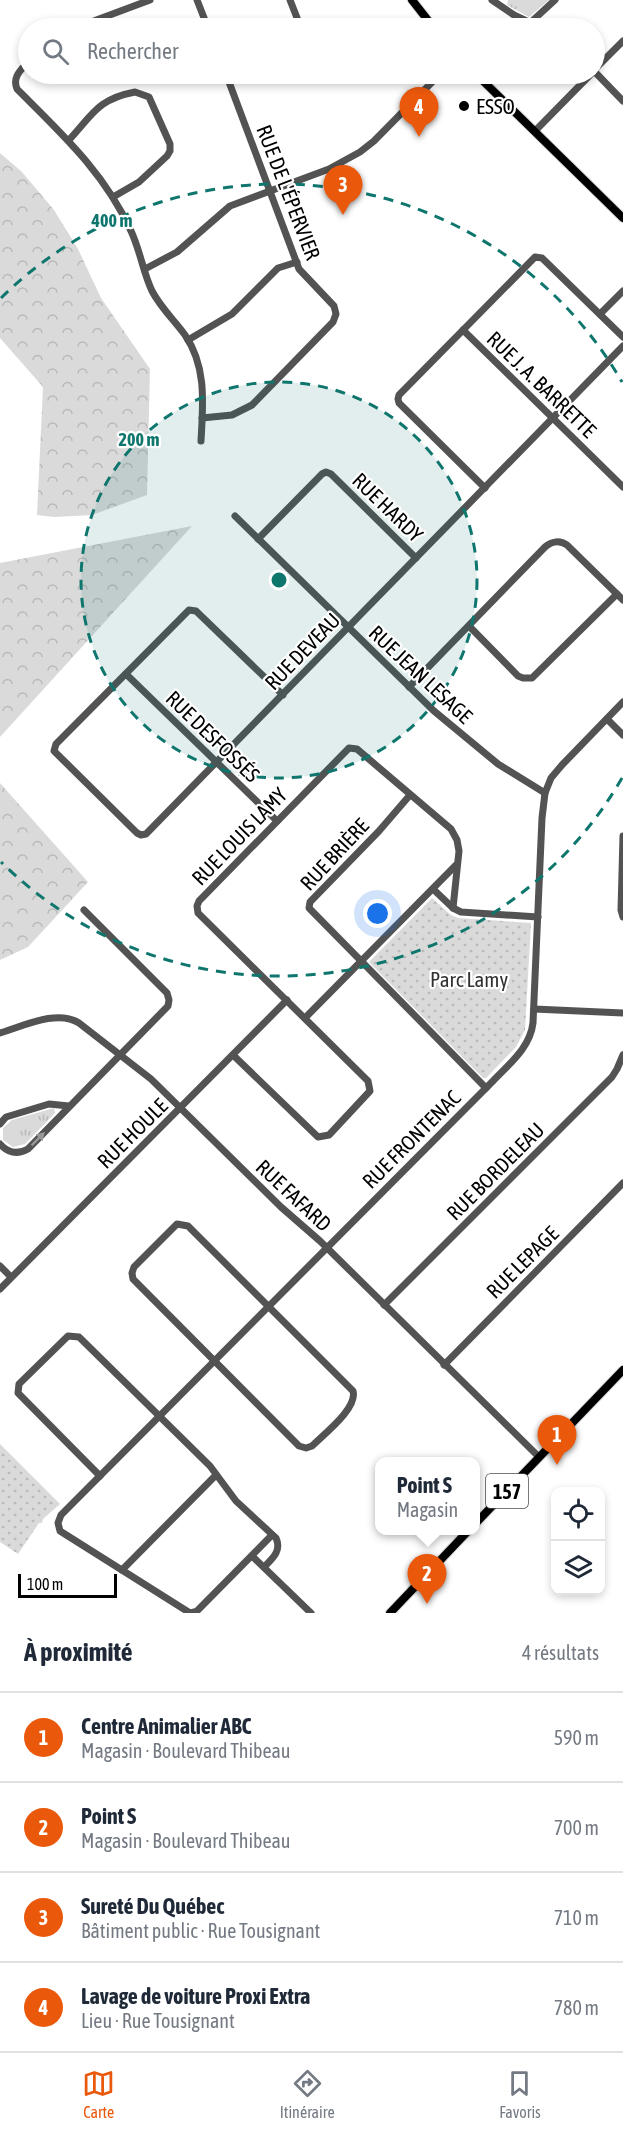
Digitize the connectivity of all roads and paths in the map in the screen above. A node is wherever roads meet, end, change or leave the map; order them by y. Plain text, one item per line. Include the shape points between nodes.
1 (150, 0) edge
2 (197, 0) edge
3 (290, 0) edge
4 (412, 0) edge
5 (555, 0) edge
6 (497, 1) edge
7 (102, 18) edge
8 (204, 18) edge
9 (297, 18) edge
10 (426, 18) edge
11 (522, 18) edge
12 (535, 18) edge
13 (623, 41) edge
14 (605, 60) edge
15 (18, 73) edge
16 (230, 84) edge
17 (430, 84) edge
18 (486, 84) edge
19 (581, 84) edge
20 (605, 84) edge
21 (623, 101) edge
22 (535, 131) junction
23 (69, 140) junction
24 (271, 191) junction
25 (113, 198) junction
26 (623, 218) edge
27 (297, 262) junction
28 (145, 269) junction
29 (623, 291) edge
30 (600, 314) junction
31 (463, 330) junction
32 (623, 337) edge
33 (188, 340) junction
34 (623, 346) edge
35 (202, 418) junction
36 (553, 418) junction
37 (201, 441) dead end
38 (623, 487) edge
39 (485, 488) junction
40 (235, 516) dead end
41 (258, 539) junction
42 (417, 558) junction
43 (620, 597) edge
44 (469, 626) junction
45 (348, 628) junction
46 (126, 674) junction
47 (409, 687) junction
48 (283, 695) junction
49 (623, 702) edge
50 (607, 719) junction
51 (623, 735) edge
52 (217, 763) junction
53 (545, 793) junction
54 (410, 795) junction
55 (277, 821) junction
56 (623, 837) edge
57 (456, 865) junction
58 (433, 889) junction
59 (453, 908) junction
60 (84, 910) dead end
61 (538, 917) junction
62 (623, 917) edge
63 (361, 962) junction
64 (287, 1000) junction
65 (534, 1009) junction
66 (623, 1013) edge
67 (305, 1018) junction
68 (0, 1033) edge
69 (233, 1055) junction
70 (623, 1055) edge
71 (120, 1056) junction
72 (486, 1088) junction
73 (69, 1106) junction
74 (180, 1108) junction
75 (0, 1124) edge
76 (0, 1144) edge
77 (623, 1183) edge
78 (326, 1248) junction
79 (0, 1266) edge
80 (11, 1277) junction
81 (0, 1289) edge
82 (384, 1305) junction
83 (269, 1306) junction
84 (214, 1362) junction
85 (444, 1365) junction
86 (623, 1370) edge
87 (160, 1416) junction
88 (539, 1457) junction
89 (216, 1475) junction
90 (100, 1476) junction
91 (480, 1519) edge
92 (272, 1535) junction
93 (464, 1535) edge
94 (252, 1556) junction
95 (264, 1567) junction
96 (122, 1570) junction
97 (311, 1613) edge
98 (390, 1613) edge

1 - 7 street
2 - 8 street
3 - 9 street
4 - 10 main road
5 - 12 street
6 - 11 street
13 - 14 street
15 - 23 street via 15,86
16 - 24 street, RUE DE L'ÉPERVIER
17 - 24 street via 360,152
18 - 22 main road
19 - 22 street
20 - 21 street
22 - 26 main road
23 - 25 street
23 - 25 street via 105,102 133,92 149,97 170,151 139,182
24 - 27 street, RUE DE L'ÉPERVIER
24 - 28 street via 230,206 177,252
25 - 28 street
27 - 33 street via 275,270 228,317
27 - 35 street, RUE DE L'ÉPERVIER via 302,274 334,306 333,322 252,405 232,416
28 - 33 street via 157,300
29 - 30 street
30 - 31 street via 537,256
30 - 32 street
31 - 36 street, RUE J. A. BARRETTE
31 - 39 street via 399,394 398,401
33 - 35 street via 202,375
34 - 36 street, RUE DEVEAU
35 - 37 street
36 - 38 street, RUE J. A. BARRETTE
36 - 39 street, RUE DEVEAU
39 - 42 street, RUE DEVEAU
40 - 41 street, RUE JEAN LESAGE
41 - 42 street, RUE HARDY via 326,472
41 - 45 street, RUE JEAN LESAGE
42 - 45 street, RUE DEVEAU
43 - 44 street via 532,678 518,675
43 - 44 street via 567,545 551,543
44 - 47 street
45 - 47 street, RUE JEAN LESAGE
45 - 48 street, RUE DEVEAU
46 - 48 street via 191,609
46 - 52 street, RUE DESFOSSÉS
46 - 52 street, RUE DEVEAU via 54,749 137,833 148,831
47 - 53 street, RUE JEAN LESAGE via 493,760
48 - 52 street, RUE DEVEAU
49 - 50 street, RUE FRONTENAC
50 - 51 street
50 - 53 street, RUE FRONTENAC via 557,770
52 - 55 street, RUE DESFOSSÉS
53 - 61 street, RUE FRONTENAC
54 - 55 street, RUE LOUIS LAMY via 351,747
54 - 57 street, RUE LOUIS LAMY via 451,829 458,847
54 - 63 street, RUE BRIÈRE via 309,904 310,910
55 - 64 street, RUE LOUIS LAMY via 199,901 197,908
56 - 62 street
57 - 58 street
57 - 59 street, RUE LOUIS LAMY
58 - 59 street
58 - 63 street
59 - 61 street via 465,913
60 - 71 street via 169,1000 166,1009
61 - 65 street, RUE FRONTENAC
63 - 67 street
63 - 72 street, RUE BRIÈRE
64 - 67 street, RUE LOUIS LAMY
64 - 69 street, RUE HOULE
65 - 66 street
65 - 72 street, RUE FRONTENAC via 526,1045
67 - 69 street, RUE LOUIS LAMY via 370,1086 368,1095 329,1136 314,1135
68 - 71 street, RUE FAFARD via 66,1017
69 - 74 street, RUE HOULE
70 - 82 street, RUE BORDELEAU via 612,1077
71 - 73 street
71 - 74 street, RUE FAFARD
72 - 78 street, RUE FRONTENAC
73 - 75 street via 49,1104 6,1117
76 -> 73 street via 10,1152 22,1152
74 - 78 street, RUE FAFARD
74 - 80 street, RUE HOULE
77 - 85 street, RUE LEPAGE
78 - 82 street, RUE FAFARD
78 - 83 street, RUE FRONTENAC
79 - 80 street
80 - 81 street, RUE HOULE
82 - 85 street, RUE FAFARD
83 - 84 street, RUE FRONTENAC
83 - 84 street via 188,1226 173,1226 134,1267 132,1276
83 - 84 street via 351,1388 355,1397 351,1407 312,1446 301,1447
84 - 87 street, RUE FRONTENAC
85 - 88 street, RUE FAFARD
86 - 88 main road, 157
87 - 89 street
87 - 90 street, RUE FRONTENAC
87 - 90 street via 78,1337 64,1338 19,1384 18,1394
88 - 91 main road, 157
89 - 92 street via 236,1501
89 - 96 street
90 - 96 street, RUE FRONTENAC via 61,1515 58,1523 60,1531
92 - 94 street
92 - 95 street via 278,1548
93 - 98 main road, 157
94 - 95 street
94 - 96 street via 194,1613
95 - 97 street

